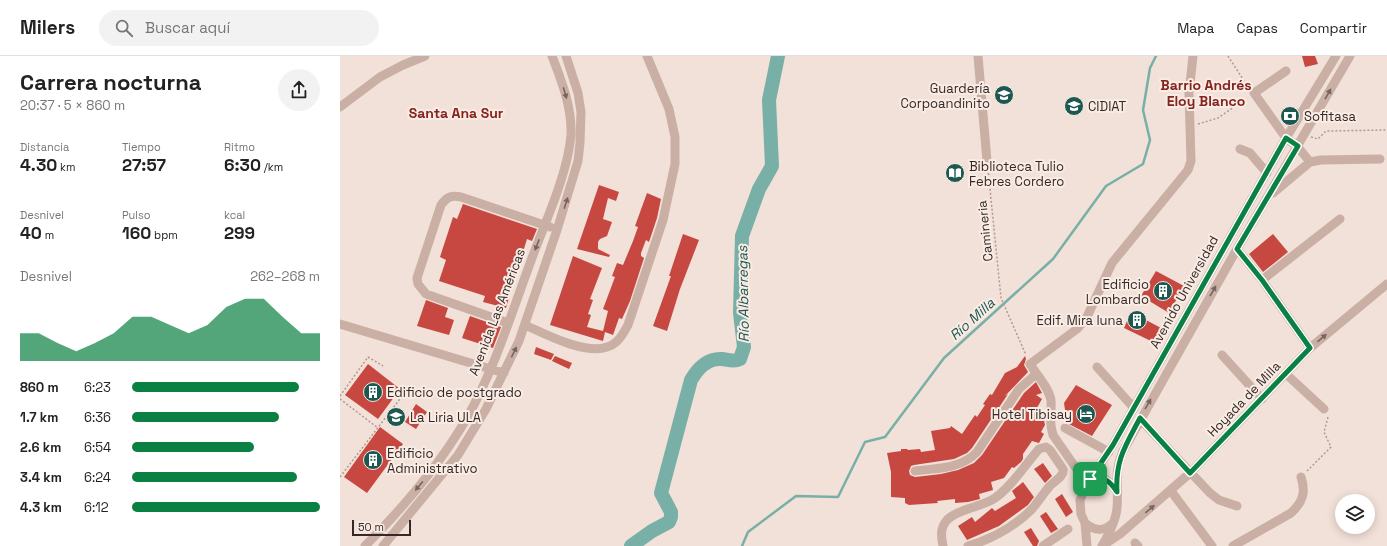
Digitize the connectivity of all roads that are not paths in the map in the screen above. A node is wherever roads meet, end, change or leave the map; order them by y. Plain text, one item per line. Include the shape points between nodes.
1 (425, 56) edge
2 (552, 56) edge
3 (566, 56) edge
4 (647, 56) edge
5 (978, 56) edge
6 (1193, 56) edge
7 (1336, 56) edge
8 (1350, 56) edge
9 (1286, 72) dead end
10 (340, 107) edge
11 (1286, 138) junction
12 (1298, 146) junction
13 (1240, 149) dead end
14 (1380, 159) dead end
15 (987, 161) road end
16 (1310, 162) junction
17 (1267, 172) junction
18 (1267, 197) junction
19 (1340, 219) dead end
20 (545, 225) junction
21 (557, 230) junction
22 (1237, 249) junction
23 (1262, 280) junction
24 (1387, 284) edge
25 (508, 323) junction
26 (340, 324) edge
27 (525, 325) junction
28 (1310, 348) junction
29 (1222, 354) dead end
30 (1097, 367) dead end
31 (490, 369) junction
32 (504, 373) junction
33 (1036, 374) junction
34 (1286, 374) junction
35 (1262, 399) junction
36 (1134, 408) junction
37 (1324, 409) road end
38 (1140, 418) junction
39 (1065, 428) dead end
40 (1109, 452) junction
41 (916, 471) dead end
42 (1190, 473) junction
43 (1302, 477) road end
44 (1089, 482) junction
45 (1171, 491) junction
46 (1117, 492) junction
47 (1237, 506) dead end
48 (1114, 522) junction
49 (1085, 523) junction
50 (1068, 529) dead end
51 (1106, 545) edge
52 (366, 546) edge
53 (383, 546) edge
54 (943, 546) edge
55 (968, 546) edge
56 (1043, 546) edge
57 (1087, 546) edge
58 (1212, 546) edge
59 (1234, 546) edge

1 - 10 street via 380,77
2 -> 20 street, Avenida Las Américas via 569,106 571,135 563,172
21 -> 3 street, Avenida Las Américas via 578,161 581,131 578,93
4 - 27 street via 669,109 675,137 675,164 663,220 628,325 616,343 596,349 568,343
5 - 15 street
6 - 33 street via 1189,93 1191,161 1188,170 1112,264 1086,318 1077,329 1030,364
7 - 11 street, Avenido Universidad
12 -> 8 street
9 - 11 street via 1254,93
11 - 12 street
11 - 17 street, Avenido Universidad
12 - 16 street
12 - 18 street
13 - 17 street via 1250,153
14 - 16 street
16 - 18 street
17 - 36 street, Avenido Universidad
18 - 22 street
19 - 23 street
20 - 21 street
20 -> 25 street, Avenida Las Américas
20 - 25 street via 461,197 452,196 441,205 417,278 418,284 426,294
21 - 27 street, Avenida Las Américas
22 - 23 street
38 -> 22 street
23 - 28 street
28 -> 24 street, Hoyada de Milla
25 - 31 street, Avenida Las Américas
26 - 31 street
32 -> 27 street, Avenida Las Américas
28 - 34 street, Hoyada de Milla
29 - 35 street
30 - 36 street
31 - 32 street
31 -> 52 street, Avenida Las Américas via 468,416 431,471
32 - 53 street, Avenida Las Américas via 458,455
33 - 41 street via 1019,389 968,460 956,466
33 - 44 street via 1051,401 1049,419 1053,435
34 - 35 street, Hoyada de Milla
34 - 37 street
35 - 42 street, Hoyada de Milla
36 - 40 street, Avenido Universidad
38 - 42 street
38 - 46 street via 1118,464
39 - 40 street
40 - 44 street, Avenido Universidad
42 - 45 street, Hoyada de Milla
42 - 47 street via 1214,496
43 - 59 street via 1304,494 1298,507
44 - 46 street via 1096,478 1108,481
44 - 49 street, Avenido Universidad via 1080,500
51 -> 45 street, Hoyada de Milla
45 - 58 street
46 - 48 street
48 - 49 street via 1104,530 1097,530
48 - 51 street
49 - 57 street, Avenido Universidad
50 - 56 street
54 - 55 street via 942,528 948,519 995,498 1038,450 1050,450 1063,469 1063,474 1032,508 1010,527

